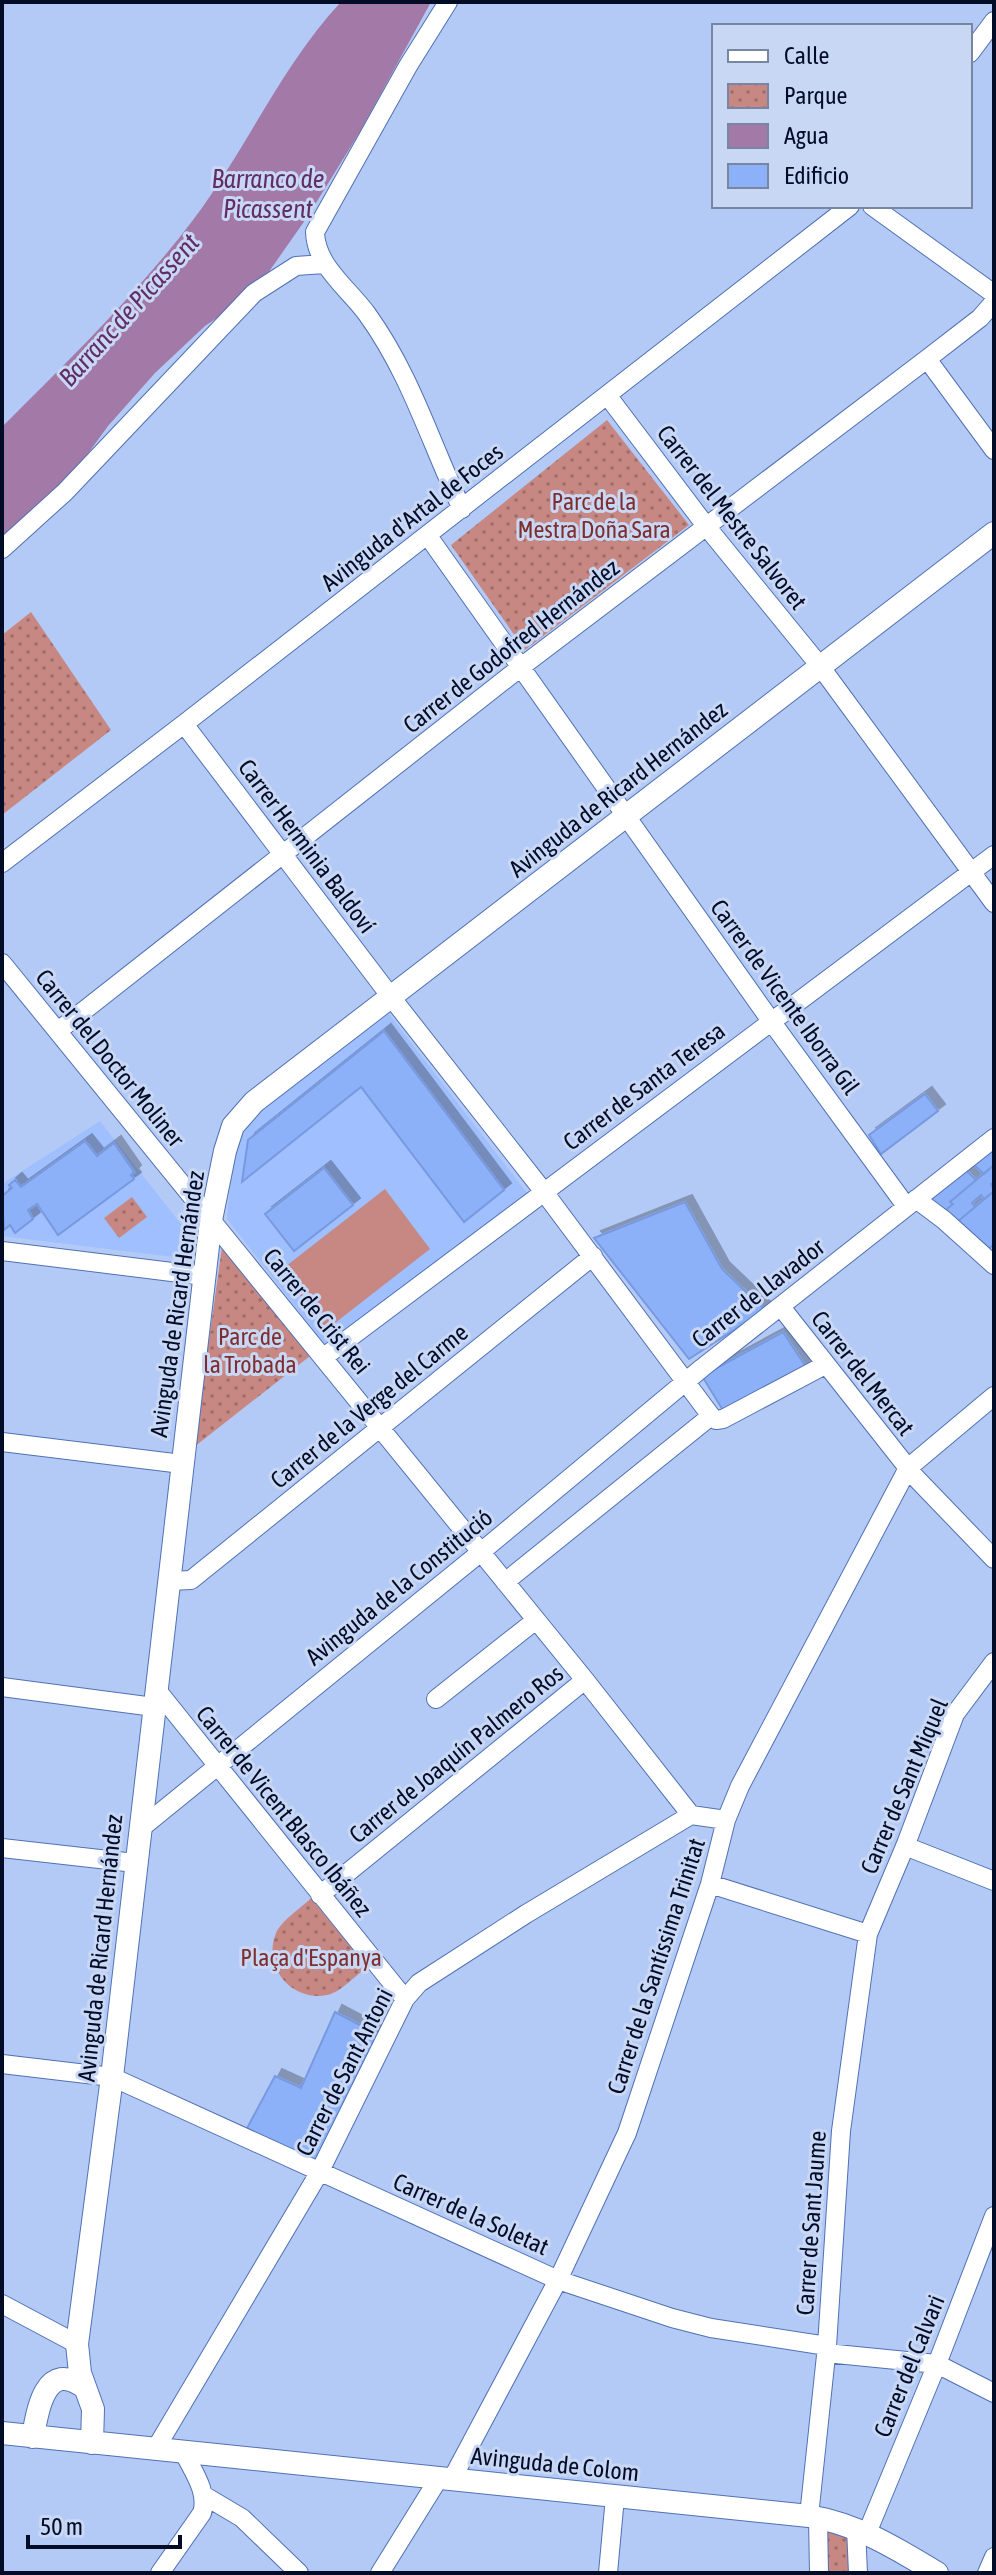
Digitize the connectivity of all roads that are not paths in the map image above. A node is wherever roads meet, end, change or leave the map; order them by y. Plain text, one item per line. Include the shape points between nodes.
1 (448, 2) edge
2 (992, 30) edge
3 (972, 51) edge
4 (847, 208) edge
5 (875, 208) edge
6 (324, 264) junction
7 (994, 294) edge
8 (994, 302) edge
9 (927, 359) junction
10 (607, 395) junction
11 (994, 450) edge
12 (462, 509) junction
13 (706, 526) junction
14 (994, 533) edge
15 (428, 536) junction
16 (2, 549) edge
17 (820, 666) junction
18 (521, 667) junction
19 (184, 724) junction
20 (627, 815) junction
21 (282, 855) junction
22 (994, 855) edge
23 (2, 863) edge
24 (972, 872) junction
25 (994, 903) edge
26 (2, 963) edge
27 (391, 997) junction
28 (771, 1021) junction
29 (58, 1031) junction
30 (994, 1138) edge
31 (219, 1179) junction
32 (181, 1184) junction
33 (544, 1192) junction
34 (911, 1202) junction
35 (211, 1220) junction
36 (2, 1251) edge
37 (593, 1256) junction
38 (994, 1265) edge
39 (204, 1276) junction
40 (781, 1307) junction
41 (324, 1357) junction
42 (825, 1365) junction
43 (687, 1381) junction
44 (994, 1396) edge
45 (711, 1416) junction
46 (380, 1427) junction
47 (2, 1442) edge
48 (182, 1464) junction
49 (908, 1468) junction
50 (481, 1552) junction
51 (994, 1559) edge
52 (170, 1581) junction
53 (505, 1582) junction
54 (536, 1620) junction
55 (994, 1662) edge
56 (585, 1680) junction
57 (2, 1687) edge
58 (155, 1698) junction
59 (436, 1699) dead end
60 (216, 1766) junction
61 (691, 1815) junction
62 (726, 1820) junction
63 (140, 1829) junction
64 (905, 1846) junction
65 (2, 1848) edge
66 (135, 1863) junction
67 (994, 1881) edge
68 (710, 1884) junction
69 (320, 1895) junction
70 (868, 1934) junction
71 (405, 1999) junction
72 (2, 2064) edge
73 (112, 2077) junction
74 (319, 2173) junction
75 (994, 2216) edge
76 (558, 2280) junction
77 (2, 2304) edge
78 (77, 2349) junction
79 (826, 2349) junction
80 (937, 2364) junction
81 (59, 2381) junction
82 (85, 2388) junction
83 (994, 2393) edge
84 (2, 2433) edge
85 (33, 2437) junction
86 (92, 2443) junction
87 (156, 2448) junction
88 (183, 2451) junction
89 (446, 2478) junction
90 (205, 2496) junction
91 (615, 2497) junction
92 (813, 2517) junction
93 (862, 2530) junction
94 (994, 2557) edge
95 (160, 2573) edge
96 (299, 2573) edge
97 (380, 2573) edge
98 (608, 2573) edge
99 (819, 2573) edge
100 (858, 2573) edge
101 (937, 2573) edge
102 (987, 2573) edge

1 - 6 street via 315,232
2 - 3 street
4 - 10 street, Avinguda d'Artal de Foces
5 - 7 street
6 - 12 street via 397,359
6 - 16 street via 296,266 254,293 65,492
8 - 9 street, Carrer de Godofred Hernández
9 - 11 street
9 - 13 street, Carrer de Godofred Hernández
10 - 12 street, Avinguda d'Artal de Foces
10 - 13 street, Carrer del Mestre Salvoret
12 - 15 street, Avinguda d'Artal de Foces
13 - 17 street, Carrer del Mestre Salvoret
13 - 18 street, Carrer de Godofred Hernández
14 - 17 street, Avinguda de Ricard Hernández
15 - 18 street, Carrer de Vicente Iborra Gil
15 - 19 street, Avinguda d'Artal de Foces
17 - 20 street, Avinguda de Ricard Hernández
17 - 24 street, Carrer del Mestre Salvoret
18 - 20 street, Carrer de Vicente Iborra Gil
18 - 21 street, Carrer de Godofred Hernández
19 - 21 street, Carrer Herminia Baldoví
19 - 23 street, Avinguda d'Artal de Foces
20 - 27 street, Avinguda de Ricard Hernández
20 - 28 street, Carrer de Vicente Iborra Gil
21 - 27 street, Carrer Herminia Baldoví
21 - 29 street, Carrer de Godofred Hernández
22 - 24 street, Carrer de Santa Teresa
24 - 25 street, Carrer del Mestre Salvoret
24 - 28 street, Carrer de Santa Teresa
26 - 29 street, Carrer del Doctor Moliner
27 - 31 street, Avinguda de Ricard Hernández via 254,1102 233,1126
27 - 33 street, Carrer Herminia Baldoví
28 - 33 street, Carrer de Santa Teresa
28 - 34 street, Carrer de Vicente Iborra Gil
29 - 32 street, Carrer del Doctor Moliner
30 - 34 street, Carrer de Llavador
31 - 32 street, Carrer del Doctor Moliner
31 - 35 street, Avinguda de Ricard Hernández
32 - 35 street, Carrer del Doctor Moliner
33 - 37 street, Carrer Herminia Baldoví
33 - 41 street, Carrer de Santa Teresa
34 - 38 street, Carrer de Vicente Iborra Gil via 944,1220
34 - 40 street, Carrer de Llavador
35 - 39 street, Avinguda de Ricard Hernández
35 - 41 street, Carrer de Crist Rei
36 - 39 street
37 - 43 street, Carrer Herminia Baldoví
37 - 46 street, Carrer de la Verge del Carme
39 - 48 street, Avinguda de Ricard Hernández
40 - 42 street, Carrer del Mercat
40 - 43 street, Carrer de Llavador
41 - 46 street, Carrer de Crist Rei
42 - 45 street via 723,1419
42 - 49 street, Carrer del Mercat
43 - 45 street, Carrer de Llavador
43 - 50 street, Avinguda de la Constitució
44 - 49 street
45 - 53 street
46 - 50 street, Carrer de Crist Rei
46 - 52 street, Carrer de la Verge del Carme via 191,1580
47 - 48 street
48 - 52 street, Avinguda de Ricard Hernández
49 - 51 street, Carrer del Mercat
49 - 62 street, Carrer de la Santíssima Trinitat
50 - 53 street, Carrer de Crist Rei
50 - 60 street, Avinguda de la Constitució
52 - 58 street, Avinguda de Ricard Hernández
53 - 54 street, Carrer de Crist Rei
54 - 56 street, Carrer de Crist Rei
54 - 59 street
55 - 64 street, Carrer de Sant Miquel via 955,1714
56 - 61 street, Carrer de Crist Rei
56 - 69 street, Carrer de Joaquín Palmero Ros
57 - 58 street
58 - 60 street, Carrer de Vicent Blasco Ibáñez
58 - 63 street, Avinguda de Ricard Hernández
60 - 63 street, Avinguda de la Constitució
60 - 69 street, Carrer de Vicent Blasco Ibáñez
61 - 62 street
61 - 71 street, Carrer de Sant Antoni via 526,1914 419,1983
62 - 68 street, Carrer de la Santíssima Trinitat
63 - 66 street, Avinguda de Ricard Hernández
64 - 67 street
64 - 70 street, Carrer de Sant Miquel
65 - 66 street
66 - 73 street, Avinguda de Ricard Hernández
68 - 70 street
68 - 76 street, Carrer de la Santíssima Trinitat via 627,2133
69 - 71 street, Carrer de Vicent Blasco Ibáñez
70 - 79 street, Carrer de Sant Jaume via 841,2131
71 - 74 street, Carrer de Sant Antoni
72 - 73 street, Carrer de la Soletat
73 - 74 street, Carrer de la Soletat
73 - 78 street, Avinguda de Ricard Hernández
74 - 76 street, Carrer de la Soletat
74 - 87 street, Carrer de Sant Antoni
75 - 80 street, Carrer del Calvari
76 - 79 street, Carrer de la Soletat via 672,2318
76 - 89 street, Carrer de la Santíssima Trinitat
77 - 78 street
78 - 81 street, Avinguda de Ricard Hernández
78 - 82 street, Avinguda de Ricard Hernández
79 - 80 street, Carrer de la Soletat
79 - 92 street, Carrer de Sant Jaume
80 - 83 street
80 - 93 street, Carrer del Calvari
81 - 82 street via 77,2381
81 - 85 street, Avinguda de Ricard Hernández via 41,2397
82 - 86 street, Avinguda de Ricard Hernández via 93,2409
84 - 85 street, Avinguda de Colom
85 - 86 street, Avinguda de Colom
86 - 87 street, Avinguda de Colom
87 - 88 street, Avinguda de Colom
88 - 89 street, Avinguda de Colom
88 - 90 street
89 - 91 street, Avinguda de Colom
89 - 97 street, Carrer de la Santíssima Trinitat
90 - 95 street via 202,2513
90 - 96 street via 242,2518
91 - 92 street, Avinguda de Colom
91 - 98 street
92 - 93 street, Avinguda de Colom
92 - 99 street, Carrer de Sant Jaume
93 - 100 street
93 - 101 street, Avinguda de Colom
94 - 102 street

